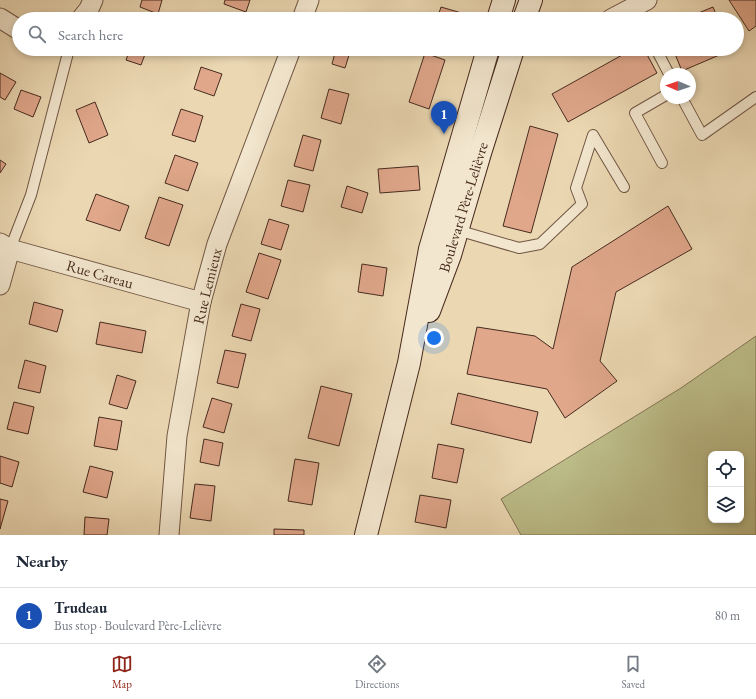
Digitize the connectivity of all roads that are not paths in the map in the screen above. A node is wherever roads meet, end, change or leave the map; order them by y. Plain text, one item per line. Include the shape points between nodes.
1 (93, 0) edge
2 (309, 0) edge
3 (504, 0) edge
4 (531, 0) edge
5 (87, 12) edge
6 (305, 12) edge
7 (500, 12) edge
8 (527, 12) edge
9 (0, 18) edge
10 (12, 26) edge
11 (67, 56) edge
12 (287, 56) edge
13 (486, 56) edge
14 (511, 56) edge
15 (660, 56) edge
16 (666, 68) edge
17 (756, 97) edge
18 (660, 98) edge
19 (685, 104) edge
20 (662, 162) dead end
21 (624, 187) dead end
22 (457, 230) junction
23 (5, 246) edge
24 (0, 284) edge
25 (201, 302) junction
26 (409, 363) junction
27 (169, 535) edge
28 (366, 535) edge

1 - 5 street
2 - 6 street
3 - 7 main road
4 - 8 main road
9 - 10 street
11 - 23 lane via 31,194
12 - 25 street, Rue Lemieux via 217,244
13 - 26 main road, Boulevard Père-Lelièvre via 430,249
14 - 22 main road, Boulevard Père-Lelièvre
15 - 16 lane
17 - 19 lane via 702,134
18 - 20 lane via 635,113
21 - 22 lane via 593,134 576,188 582,204 540,244 519,248
22 - 26 main road, Boulevard Père-Lelièvre
23 - 24 street
23 - 25 street, Rue Careau
25 - 27 street, Rue Lemieux via 176,436
26 - 28 main road, Boulevard Père-Lelièvre

